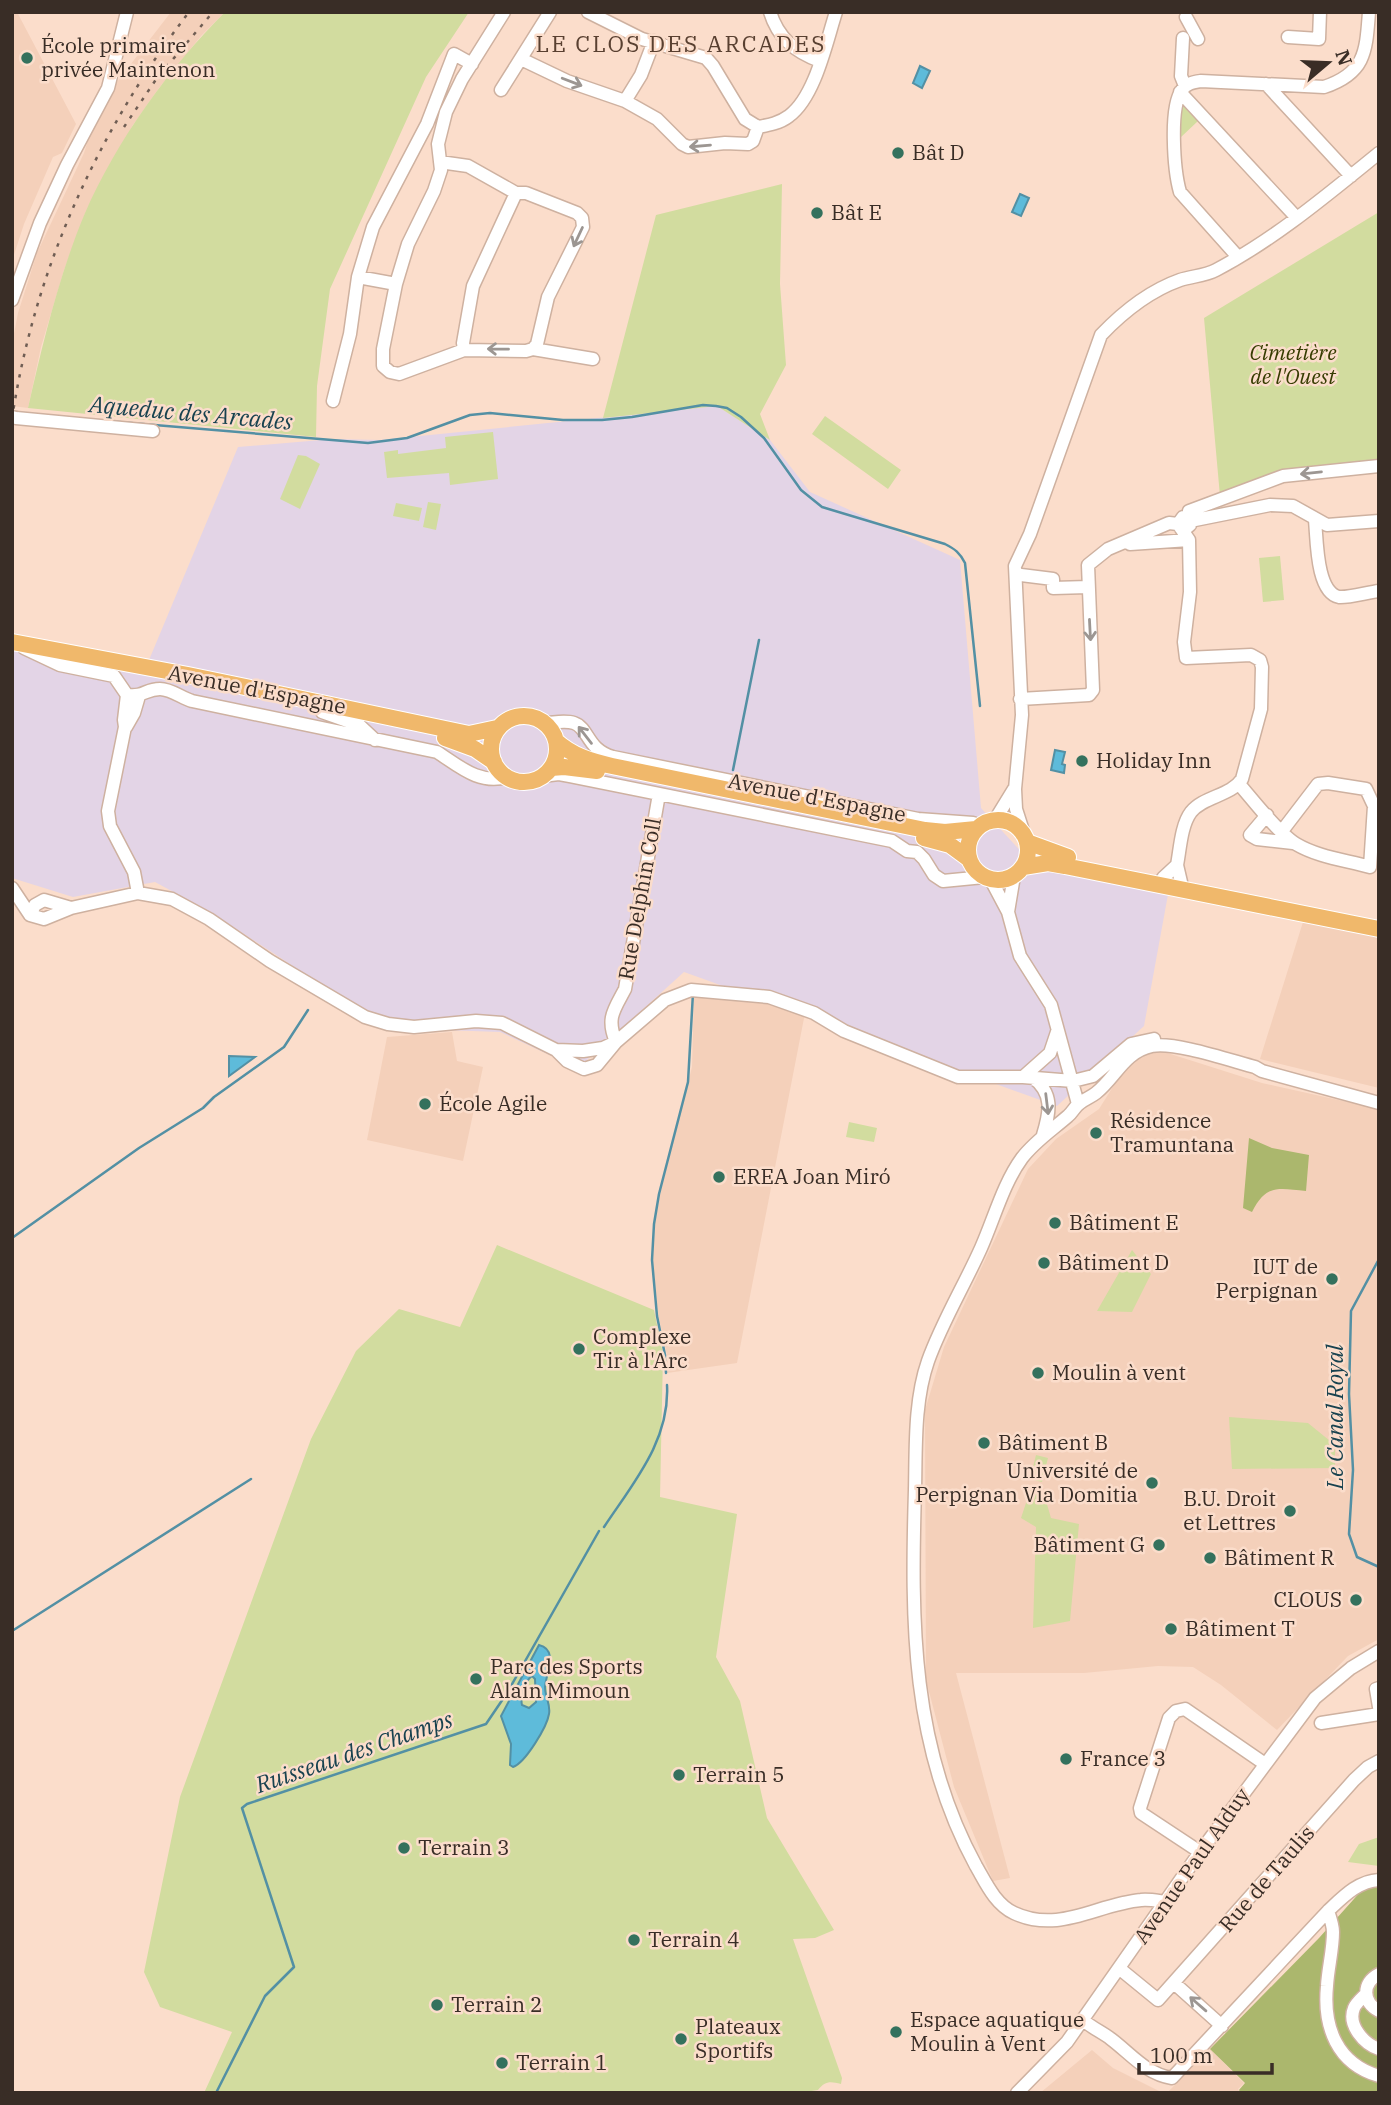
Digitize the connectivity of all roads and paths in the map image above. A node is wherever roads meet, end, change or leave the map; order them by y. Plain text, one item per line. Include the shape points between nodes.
1 (127, 12) edge
2 (503, 12) edge
3 (550, 12) edge
4 (588, 12) edge
5 (770, 12) edge
6 (836, 12) edge
7 (1320, 12) edge
8 (1369, 12) edge
9 (1186, 17) dead end
10 (1289, 37) dead end
11 (1183, 38) dead end
12 (1198, 39) dead end
13 (654, 41) junction
14 (521, 59) junction
15 (820, 61) junction
16 (472, 64) junction
17 (1266, 84) junction
18 (501, 89) dead end
19 (1182, 89) junction
20 (625, 102) junction
21 (758, 127) junction
22 (1379, 153) edge
23 (440, 162) junction
24 (1350, 176) junction
25 (516, 193) junction
26 (1297, 218) junction
27 (1238, 257) junction
28 (358, 277) junction
29 (396, 284) junction
30 (12, 300) edge
31 (464, 349) junction
32 (533, 349) junction
33 (593, 359) dead end
34 (333, 401) dead end
35 (14, 418) edge
36 (153, 431) dead end
37 (1379, 466) edge
38 (1315, 520) junction
39 (1379, 521) edge
40 (1186, 527) junction
41 (1028, 540) junction
42 (1122, 544) junction
43 (1021, 575) junction
44 (1088, 587) junction
45 (1016, 591) junction
46 (1379, 591) edge
47 (17, 644) edge
48 (133, 696) junction
49 (1020, 699) junction
50 (321, 712) junction
51 (544, 723) junction
52 (497, 729) junction
53 (375, 740) junction
54 (556, 741) junction
55 (499, 769) junction
56 (546, 772) junction
57 (1239, 784) junction
58 (1014, 789) junction
59 (659, 794) junction
60 (1267, 815) junction
61 (984, 825) junction
62 (1282, 831) junction
63 (1025, 838) junction
64 (1293, 843) junction
65 (970, 861) junction
66 (1177, 865) junction
67 (1018, 872) junction
68 (962, 878) junction
69 (988, 878) junction
70 (1163, 878) junction
71 (1181, 882) junction
72 (12, 888) edge
73 (138, 893) junction
74 (1007, 912) junction
75 (1379, 922) edge
76 (1379, 929) edge
77 (1059, 1029) junction
78 (615, 1042) junction
79 (1167, 1045) junction
80 (1028, 1077) junction
81 (1073, 1081) junction
82 (1379, 1103) edge
83 (1078, 1104) junction
84 (1043, 1136) junction
85 (1379, 1651) edge
86 (1379, 1688) edge
87 (1379, 1707) edge
88 (1379, 1714) edge
89 (1321, 1723) dead end
90 (1379, 1761) edge
91 (1265, 1764) junction
92 (1200, 1852) junction
93 (1379, 1880) edge
94 (986, 1884) junction
95 (1166, 1902) junction
96 (1130, 1903) junction
97 (1328, 1911) junction
98 (1150, 1923) junction
99 (1120, 1969) junction
100 (1379, 1974) edge
101 (1174, 1983) junction
102 (1366, 1994) junction
103 (1379, 2011) edge
104 (1083, 2020) junction
105 (1222, 2026) junction
106 (1379, 2049) edge
107 (1379, 2076) edge
108 (1017, 2093) edge

1 - 30 street via 108,88 40,223
2 - 16 street
3 - 14 street
4 - 13 street
5 - 15 street via 790,46
6 - 15 street
7 - 10 street via 1319,39
8 - 17 street via 1366,49 1350,75 1324,87
9 - 12 street
11 - 19 street
13 - 20 street
13 - 21 street via 706,58 745,119
14 - 18 street
14 -> 20 street
15 - 21 street via 798,108 780,121
16 - 23 street via 446,112 438,144
16 - 28 street via 454,54 427,124 373,227
17 - 19 street via 1201,81
17 - 24 street
19 - 26 street
19 - 27 street via 1175,127 1180,192
21 -> 20 street via 748,144 688,147 657,119
22 - 24 street
23 - 25 street via 468,166
23 - 29 street via 434,191 408,244
24 - 26 street
25 - 31 street via 473,286
25 -> 32 street via 577,213 584,222 548,297
26 - 27 street
27 - 41 street via 1213,272 1150,294 1101,335
28 - 29 street
28 - 34 street
29 - 31 street via 383,366 399,374
32 -> 31 street
32 - 33 street
35 - 36 street
37 -> 40 street via 1283,476 1189,511
38 - 39 street via 1342,526
38 - 40 street via 1293,506 1270,505
38 - 46 street via 1322,582 1328,591 1339,597
40 - 42 street
40 - 42 street via 1169,523
40 - 57 street via 1190,592 1186,658 1251,655 1262,667 1261,709
41 - 43 street
41 - 45 street via 1015,566
42 - 44 street via 1088,565
43 - 44 street via 1053,579 1053,588
43 - 45 street
44 -> 49 street via 1093,690 1089,695
45 - 49 street
47 - 48 street via 60,666 114,676
47 - 50 main road, Avenue d'Espagne via 56,657
47 - 52 main road, Avenue d'Espagne via 469,734
48 - 53 street, Avenue d'Espagne via 163,689 192,701
48 - 73 street via 124,720 108,811
49 - 58 street
50 - 53 street via 359,725
50 - 55 main road, Avenue d'Espagne via 456,741 475,749
51 - 52 main road via 518,716
51 - 54 main road
61 -> 51 street, Avenue d'Espagne via 903,816 613,757 596,750 574,723
52 - 55 main road via 491,744
53 - 55 street, Avenue d'Espagne via 437,752 457,768 487,779
54 - 56 main road via 556,758
54 - 61 main road, Avenue d'Espagne via 578,756 612,766 925,830 945,832
55 - 56 main road via 528,782
56 - 59 street, Avenue d'Espagne
56 - 65 main road, Avenue d'Espagne via 582,768 936,840
57 - 60 street
57 - 66 street via 1191,812
58 - 61 street
58 - 63 street
59 - 68 street, Avenue d'Espagne via 891,841 917,852 943,881
59 - 78 street, Rue Delphin Coll via 625,989 611,1017
60 - 62 street
60 - 64 street via 1250,835
61 - 63 main road via 1012,823
61 - 65 main road via 968,843
62 - 64 street
62 - 64 street via 1318,784 1366,789 1374,806 1370,867
63 - 67 main road via 1028,855
63 - 70 main road via 1065,857
65 - 68 street
65 - 69 main road
66 - 70 street
66 - 71 street
67 - 69 main road via 999,880
67 - 74 street via 1010,887
67 - 76 main road via 1056,864
68 - 69 street, Avenue d'Espagne
69 - 74 street
70 - 71 main road
71 - 75 main road
72 - 73 street via 30,915 44,919
73 - 78 street via 191,907 365,1017 414,1027 502,1023 556,1050 583,1051
74 - 77 street via 1020,956 1051,1005
77 - 80 street via 1050,1053
77 - 81 street via 1066,1033 1074,1063
78 - 80 street via 665,1000 686,990 714,990 769,997 797,1006 844,1031 958,1077
79 - 81 street via 1156,1039 1131,1044 1093,1076
79 - 82 street
79 - 83 street via 1132,1054 1101,1090
80 - 81 street
80 -> 84 street via 1042,1085 1049,1099
81 - 83 street
83 - 84 street
84 - 94 street via 1010,1178 939,1334 920,1390 912,1574 916,1667 939,1781
85 - 91 street, Avenue Paul Alduy via 1315,1698
86 - 87 street
88 - 89 street
90 - 101 street, Rue de Taulis via 1354,1780
91 - 92 street, Avenue Paul Alduy
91 - 92 street via 1185,1709 1169,1718 1141,1814
92 - 95 street, Avenue Paul Alduy
93 - 97 street via 1353,1889
94 - 95 street via 1015,1905 1052,1914 1143,1894 1159,1895
94 - 96 street via 1013,1912 1043,1921 1080,1917
95 - 96 street
95 - 98 street, Avenue Paul Alduy
96 - 98 street via 1140,1905
97 - 105 street
97 - 107 street via 1333,1930 1326,2004 1334,2041 1363,2072
98 - 99 street, Avenue Paul Alduy
99 - 101 street, Rue de Taulis via 1158,2000
99 - 104 street, Avenue Paul Alduy
100 - 102 street via 1368,1982
105 -> 101 street
102 - 103 street
102 - 106 street via 1354,2008 1354,2023 1360,2036
104 - 105 street via 1140,2065 1172,2078
104 - 108 street, Avenue Paul Alduy

